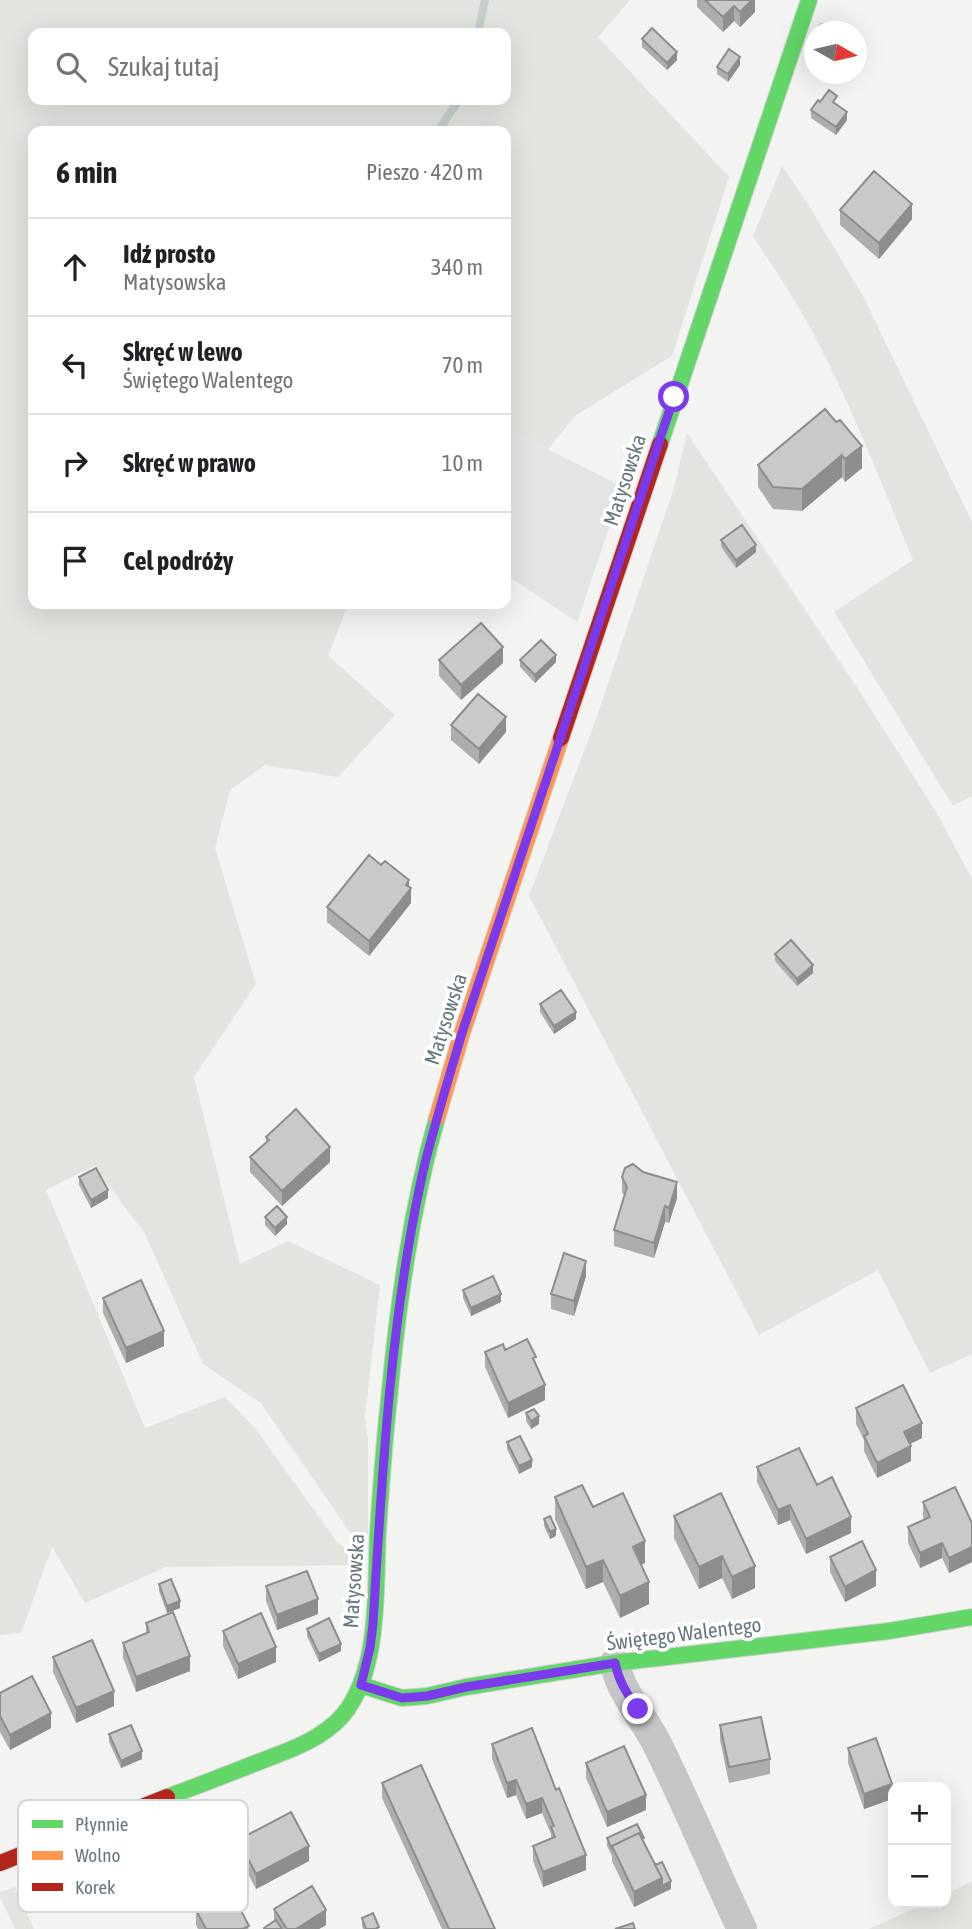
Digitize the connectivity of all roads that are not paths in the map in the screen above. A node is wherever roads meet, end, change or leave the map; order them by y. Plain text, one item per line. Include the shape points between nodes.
1 (809, 0) edge
2 (972, 1617) edge
3 (615, 1663) junction
4 (361, 1685) junction
5 (161, 1800) edge
6 (18, 1856) edge
7 (0, 1863) edge
8 (742, 1929) edge

1 - 4 street, Matysowska via 438,1113 400,1302 373,1624
2 - 3 street, Świętego Walentego
3 - 4 street, Świętego Walentego via 414,1697 402,1698
3 - 8 street via 624,1690 674,1778
4 - 5 street, Matysowska via 334,1724 306,1743
6 - 7 street, Matysowska

